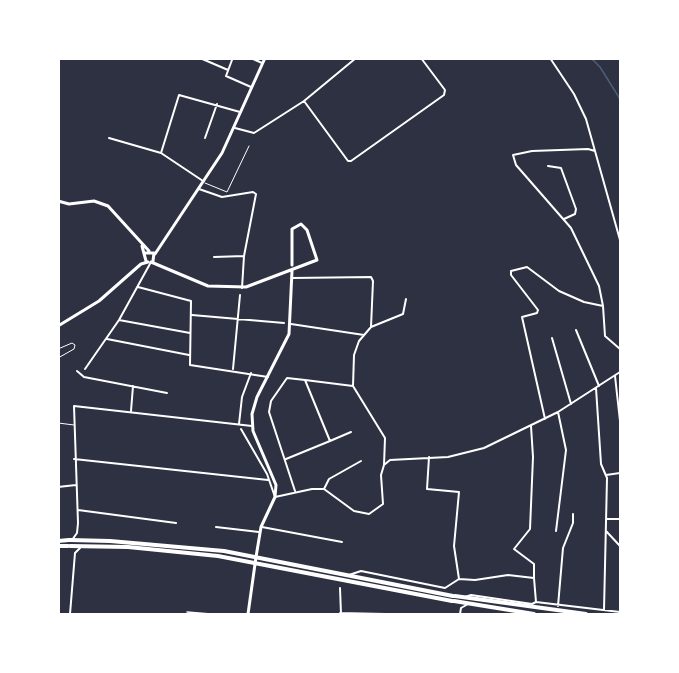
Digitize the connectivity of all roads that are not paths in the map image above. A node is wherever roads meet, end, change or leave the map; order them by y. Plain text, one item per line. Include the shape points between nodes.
1 (200, 58) edge
2 (251, 58) edge
3 (265, 58) edge
4 (356, 58) edge
5 (421, 58) edge
6 (550, 58) edge
7 (232, 60) edge
8 (262, 63) junction
9 (228, 70) junction
10 (251, 87) junction
11 (304, 101) junction
12 (217, 104) junction
13 (240, 112) junction
14 (235, 128) junction
15 (109, 138) dead end
16 (205, 138) dead end
17 (249, 146) dead end
18 (596, 151) junction
19 (161, 153) junction
20 (548, 166) dead end
21 (204, 182) junction
22 (199, 189) junction
23 (58, 201) edge
24 (564, 219) junction
25 (621, 240) edge
26 (157, 247) junction
27 (147, 253) junction
28 (244, 256) junction
29 (214, 257) dead end
30 (153, 260) junction
31 (141, 264) junction
32 (292, 265) dead end
33 (292, 271) dead end
34 (292, 278) junction
35 (138, 287) junction
36 (242, 288) junction
37 (240, 294) dead end
38 (406, 299) dead end
39 (603, 306) junction
40 (192, 315) junction
41 (238, 319) junction
42 (119, 320) junction
43 (284, 323) dead end
44 (291, 324) junction
45 (58, 326) edge
46 (371, 327) junction
47 (576, 330) dead end
48 (190, 333) junction
49 (364, 335) junction
50 (552, 338) dead end
51 (107, 339) junction
52 (621, 349) edge
53 (58, 350) edge
54 (189, 356) junction
55 (58, 358) edge
56 (85, 369) dead end
57 (233, 370) junction
58 (76, 371) dead end
59 (621, 372) edge
60 (251, 373) junction
61 (268, 376) junction
62 (615, 376) junction
63 (305, 380) junction
64 (133, 386) junction
65 (353, 386) junction
66 (597, 387) junction
67 (167, 393) dead end
68 (571, 404) junction
69 (131, 412) junction
70 (558, 412) junction
71 (545, 419) junction
72 (621, 421) edge
73 (58, 423) edge
74 (239, 424) junction
75 (74, 425) junction
76 (252, 426) junction
77 (531, 426) junction
78 (242, 429) dead end
79 (351, 432) dead end
80 (330, 441) junction
81 (429, 457) junction
82 (75, 459) junction
83 (286, 459) junction
84 (361, 460) dead end
85 (384, 465) junction
86 (621, 473) edge
87 (606, 475) junction
88 (269, 480) junction
89 (76, 485) junction
90 (58, 488) edge
91 (324, 489) junction
92 (296, 493) junction
93 (275, 497) junction
94 (78, 510) junction
95 (573, 514) dead end
96 (606, 519) junction
97 (621, 519) edge
98 (176, 523) dead end
99 (216, 527) dead end
100 (261, 527) junction
101 (556, 531) dead end
102 (606, 531) junction
103 (260, 532) junction
104 (77, 533) junction
105 (86, 540) junction
106 (58, 541) edge
107 (342, 542) dead end
108 (69, 544) junction
109 (84, 545) junction
110 (58, 546) edge
111 (621, 546) edge
112 (75, 552) junction
113 (256, 559) junction
114 (349, 576) junction
115 (534, 578) junction
116 (459, 579) junction
117 (340, 588) dead end
118 (464, 597) junction
119 (453, 599) junction
120 (534, 603) junction
121 (468, 604) junction
122 (558, 606) junction
123 (604, 610) junction
124 (187, 612) dead end
125 (570, 612) junction
126 (621, 612) edge
127 (460, 613) edge
128 (340, 614) edge
129 (70, 615) edge
130 (211, 615) edge
131 (249, 615) edge
132 (385, 615) edge
133 (534, 615) edge
134 (586, 615) edge

1 - 9 street
2 - 8 street
3 - 8 street
4 - 11 street
5 - 11 street via 445,94 351,161
6 - 18 street via 580,105
7 - 9 street
8 - 10 street
9 - 10 street via 225,76
10 - 13 street
11 - 14 street via 254,133
12 - 13 street
12 - 16 street
12 - 19 street via 178,95
13 - 14 street
14 - 21 street
15 - 19 street
17 - 21 lane via 227,192
18 - 24 street via 513,155 516,165
18 - 25 street
19 - 21 street
20 - 24 street via 561,168 576,209 575,214
21 - 22 street
22 - 26 street
22 - 28 street via 222,197 255,192
23 - 27 street via 94,201 112,210
24 - 39 street via 595,275
26 - 27 street
26 - 30 street
27 - 30 street
27 - 30 street
27 - 31 street
28 - 29 street
28 - 36 street
30 - 31 street
30 - 35 street
30 - 36 street via 208,286
31 - 45 street via 107,295
32 - 36 street via 292,233 298,224 306,227 316,261
33 - 34 street
34 - 44 street
34 - 46 street via 371,276
35 - 40 street via 191,301
35 - 42 street
37 - 41 street
38 - 46 street via 403,314
39 - 52 street via 605,336
39 - 71 street via 559,291 526,267 511,272 538,310 522,318
40 - 41 street
40 - 48 street
41 - 43 street
41 - 57 street
42 - 48 street
42 - 51 street
44 - 49 street
44 - 61 street via 284,348
46 - 49 street
47 - 66 street
48 - 54 street
49 - 65 street via 354,351
50 - 68 street
51 - 54 street
51 - 56 street
53 - 55 lane via 75,345
54 - 57 street via 190,365
57 - 60 street
58 - 64 street via 84,377
59 - 62 street
60 - 61 street
60 - 74 street via 242,397
61 - 76 street via 253,407
62 - 66 street
62 - 72 street
63 - 65 street
63 - 80 street
63 - 83 street via 287,378 270,406 271,422
64 - 67 street
64 - 69 street
65 - 85 street via 385,438
66 - 68 street
66 - 87 street via 601,464
68 - 70 street
69 - 74 street
69 - 75 street via 74,405
70 - 71 street
70 - 101 street via 566,450
71 - 77 street
73 - 75 lane
74 - 76 street
75 - 82 street
76 - 93 street via 274,477
77 - 81 street via 476,451
77 - 115 street via 530,529 514,549 534,564
78 - 88 street
79 - 80 street
80 - 83 street
81 - 85 street via 397,458
81 - 116 street via 427,489 459,492 454,546
82 - 88 street
82 - 89 street
83 - 92 street
84 - 91 street via 329,479
85 - 91 street via 383,504 372,514 354,511
86 - 87 street
87 - 96 street
88 - 93 street
89 - 90 street
89 - 94 street
91 - 92 street
92 - 93 street
93 - 100 street
94 - 98 street
94 - 104 street
95 - 122 street via 563,548
96 - 97 street
96 - 102 street
99 - 103 street
100 - 103 street
100 - 107 street
102 - 111 street
102 - 123 street
103 - 113 street
104 - 105 street
104 - 108 street
105 - 108 main road
105 - 113 main road via 183,546
106 - 108 main road
108 - 109 main road
108 - 110 main road
108 - 112 street
109 - 112 street
109 - 113 main road
112 - 129 street
113 - 114 main road
113 - 119 main road
113 - 131 street
114 - 116 street via 361,571 445,588
114 - 119 main road
115 - 116 street via 508,575
115 - 120 street
117 - 128 street
118 - 119 main road
118 - 120 street
118 - 125 main road
119 - 121 main road
119 - 127 street
120 - 122 street
120 - 125 main road
121 - 127 street
121 - 133 main road
122 - 123 street
123 - 126 street
124 - 130 street
125 - 134 main road
128 - 132 street

